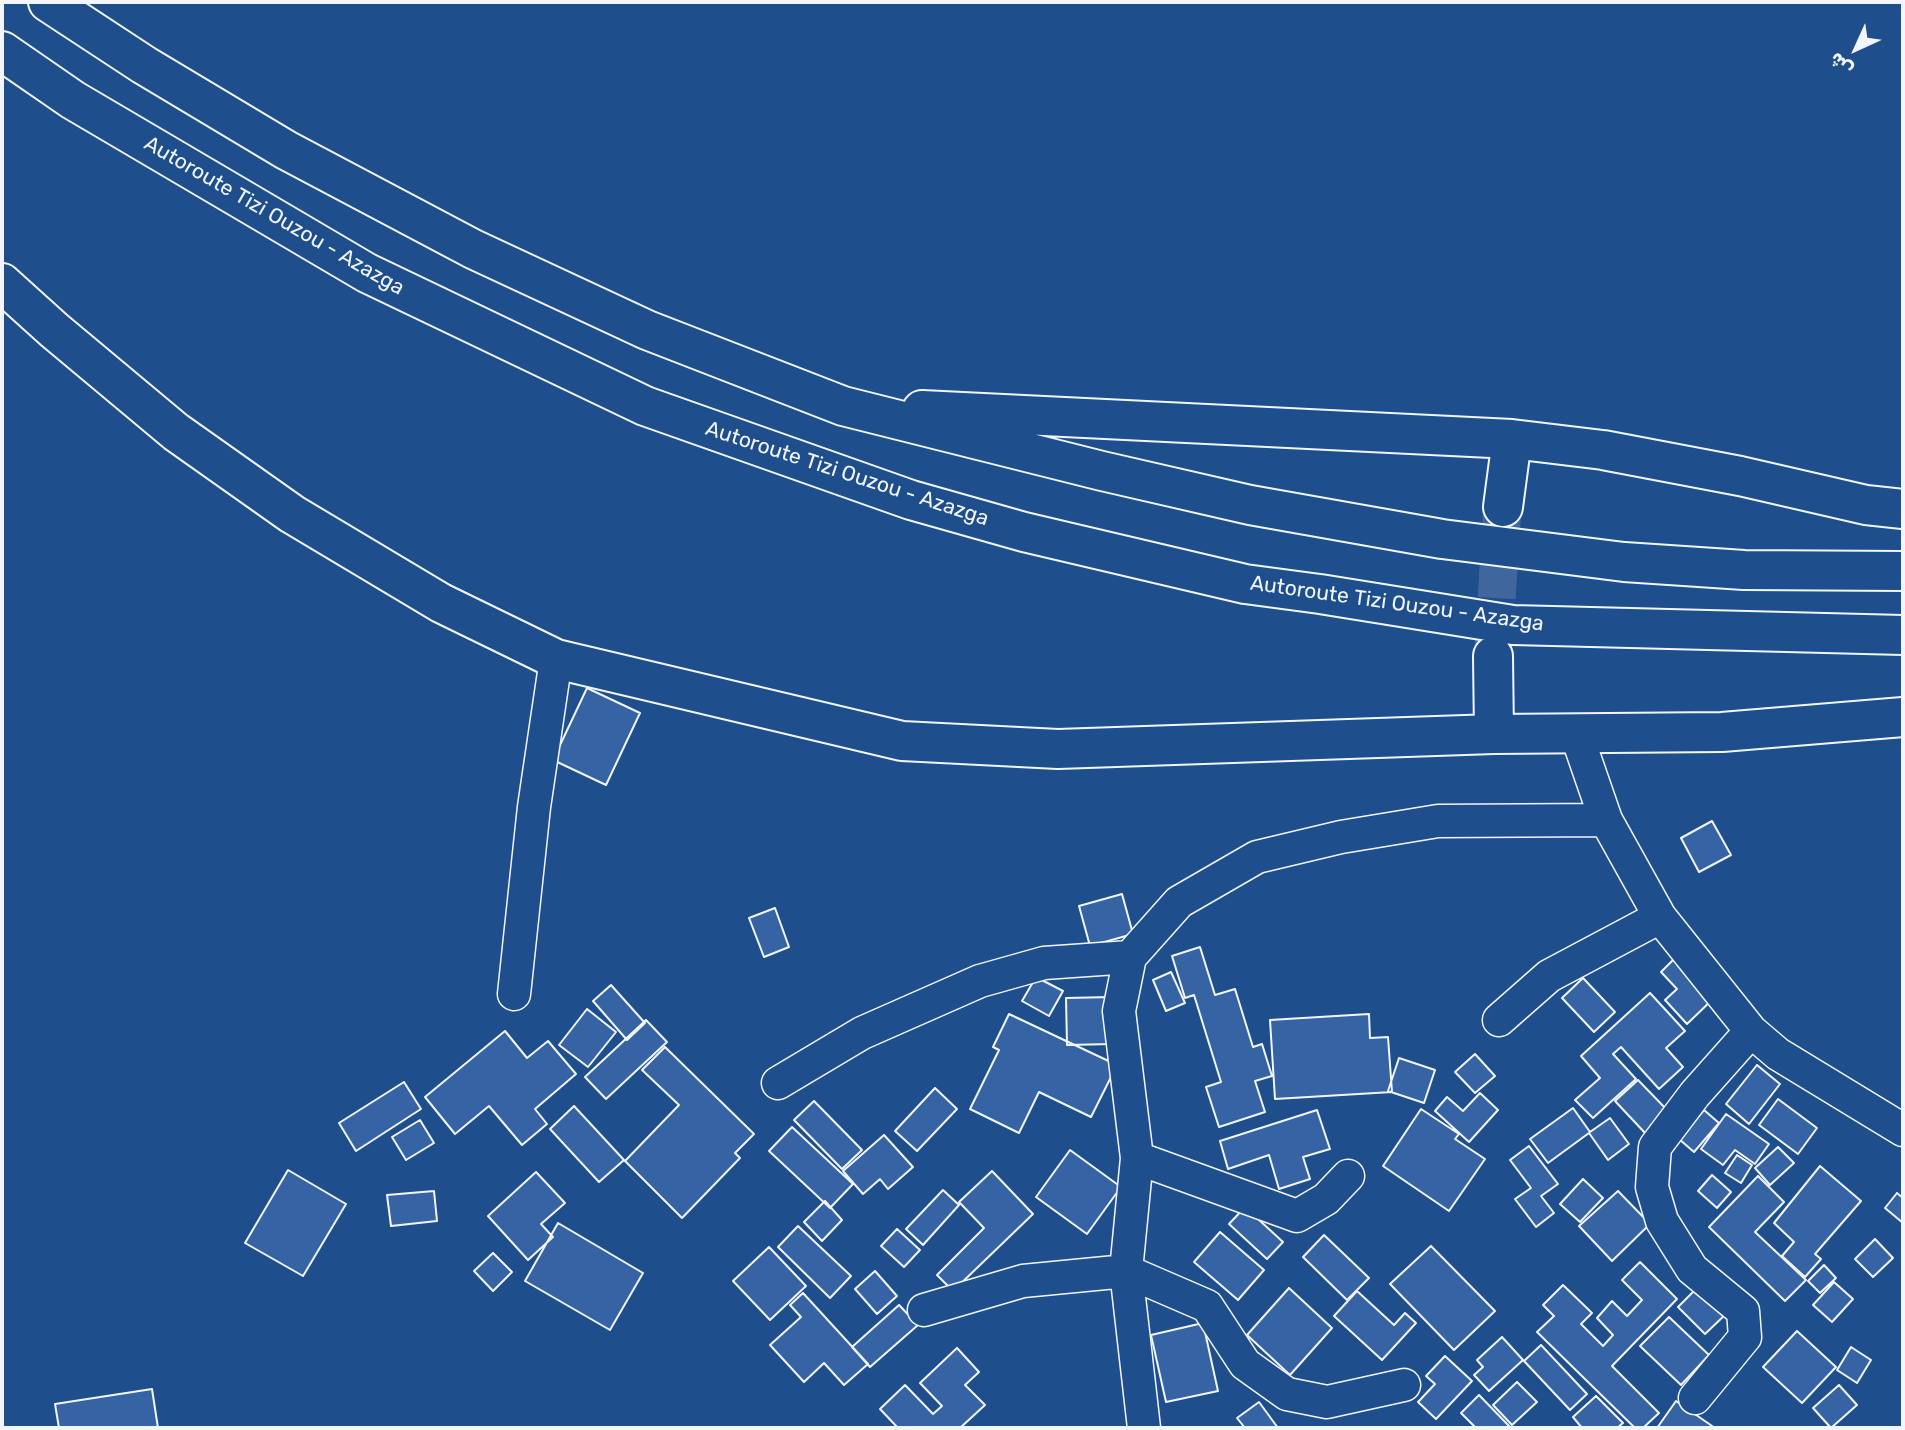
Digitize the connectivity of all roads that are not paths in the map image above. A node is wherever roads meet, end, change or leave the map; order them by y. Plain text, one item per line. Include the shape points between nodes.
1 (48, 2) edge
2 (2, 51) edge
3 (2, 283) edge
4 (843, 406) junction
5 (1511, 439) junction
6 (1503, 507) tunnel mouth
7 (1903, 509) edge
8 (1903, 571) edge
9 (1903, 635) edge
10 (1493, 656) tunnel mouth
11 (556, 659) junction
12 (1903, 716) edge
13 (1576, 733) junction
14 (1494, 734) junction
15 (1606, 820) junction
16 (1660, 918) junction
17 (1130, 957) junction
18 (514, 995) dead end
19 (1499, 1020) dead end
20 (1751, 1031) junction
21 (778, 1083) dead end
22 (1903, 1130) edge
23 (1137, 1158) junction
24 (1349, 1176) dead end
25 (1126, 1271) junction
26 (924, 1310) dead end
27 (1404, 1385) dead end
28 (1695, 1398) dead end
29 (1144, 1428) edge

1 - 4 highway via 286,150 473,249 647,330
2 - 9 highway, Autoroute Tizi Ouzou - Azazga via 73,100 367,273 645,406 911,500 1244,584 1513,625
3 - 11 highway via 176,432 292,514 441,603
4 - 5 highway
4 - 8 highway via 1237,502 1442,540 1624,562 1744,570
5 - 6 highway
5 - 7 highway via 1603,450
10 - 14 highway
11 - 14 highway via 902,741 1058,749
11 - 18 street
12 - 13 highway via 1722,732
13 - 14 highway
13 - 15 street
15 - 16 street
15 - 17 street via 1438,821 1257,857 1179,902
16 - 19 street via 1549,976
16 - 20 street
17 - 21 street via 1044,963 980,981 862,1033
17 - 23 street via 1119,1011
20 - 22 street via 1778,1054
20 - 28 street via 1655,1147 1652,1187 1662,1220 1692,1269 1743,1311 1745,1337
23 - 24 street via 1297,1216 1326,1199
23 - 25 street
25 - 26 street via 1023,1281
25 - 27 street via 1207,1306 1245,1364 1287,1394 1327,1402
25 - 29 street

